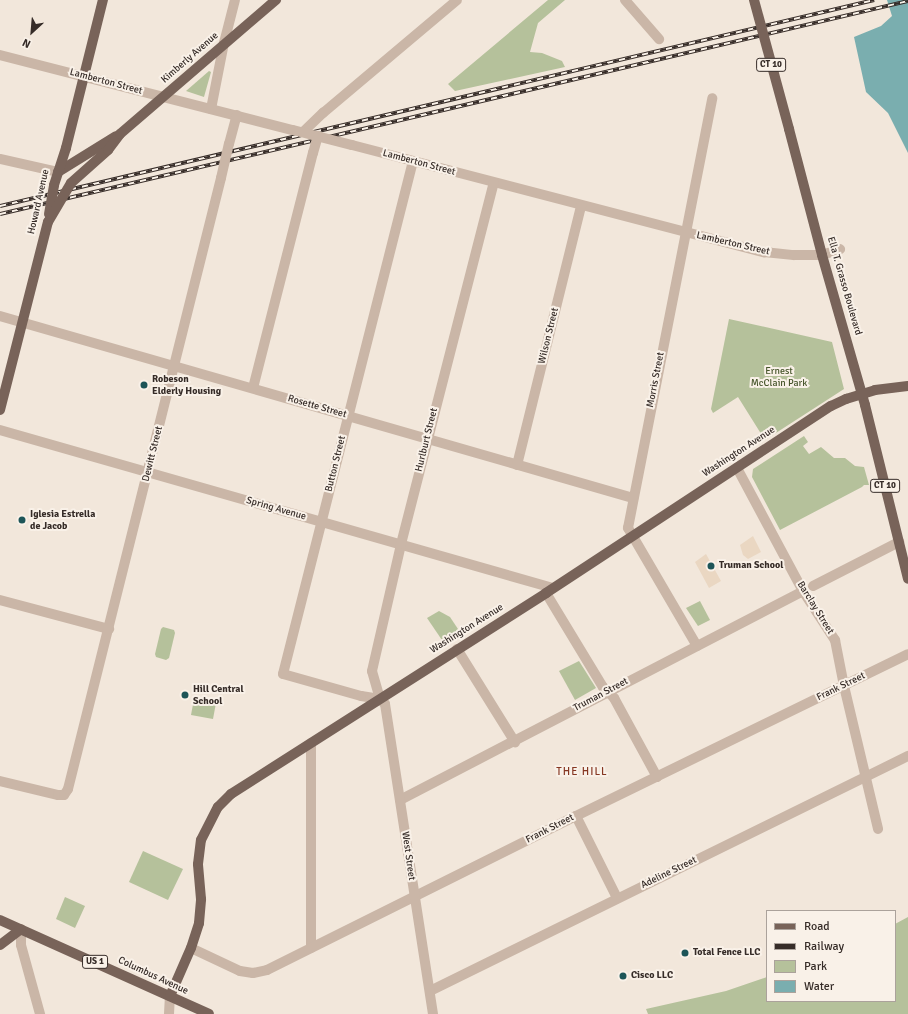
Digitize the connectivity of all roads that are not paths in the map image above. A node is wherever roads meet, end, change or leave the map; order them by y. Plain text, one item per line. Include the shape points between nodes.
1 (103, 0) edge
2 (235, 0) edge
3 (276, 0) edge
4 (457, 0) edge
5 (625, 0) edge
6 (754, 0) edge
7 (659, 39) dead end
8 (224, 43) junction
9 (0, 55) edge
10 (84, 76) junction
11 (164, 97) junction
12 (712, 98) dead end
13 (211, 109) junction
14 (237, 115) junction
15 (301, 130) junction
16 (120, 134) junction
17 (318, 136) junction
18 (0, 159) edge
19 (413, 161) junction
20 (58, 172) junction
21 (494, 183) junction
22 (581, 206) junction
23 (48, 222) junction
24 (685, 232) junction
25 (840, 249) dead end
26 (822, 255) junction
27 (0, 316) edge
28 (22, 323) junction
29 (175, 367) junction
30 (908, 386) edge
31 (253, 388) junction
32 (862, 394) junction
33 (0, 410) edge
34 (348, 416) junction
35 (0, 430) edge
36 (428, 439) junction
37 (518, 465) junction
38 (737, 468) junction
39 (148, 473) junction
40 (633, 498) junction
41 (321, 522) junction
42 (632, 536) junction
43 (899, 542) junction
44 (401, 544) junction
45 (908, 579) edge
46 (813, 586) dead end
47 (549, 591) junction
48 (803, 591) junction
49 (0, 600) edge
50 (109, 629) junction
51 (697, 646) junction
52 (458, 649) junction
53 (908, 654) edge
54 (844, 686) junction
55 (608, 692) junction
56 (380, 699) junction
57 (515, 742) junction
58 (311, 743) junction
59 (908, 756) edge
60 (657, 777) junction
61 (865, 777) junction
62 (0, 781) edge
63 (400, 800) junction
64 (576, 816) junction
65 (878, 829) dead end
66 (414, 897) junction
67 (617, 898) junction
68 (0, 920) edge
69 (21, 929) junction
70 (0, 945) edge
71 (191, 948) junction
72 (311, 948) junction
73 (430, 991) junction
74 (170, 996) junction
75 (40, 1014) edge
76 (169, 1014) edge
77 (209, 1014) edge
78 (434, 1014) edge

1 - 10 main road, Howard Avenue
2 - 8 street
3 - 8 main road, Kimberly Avenue
4 - 15 street
5 - 7 street
6 - 26 main road, Ella T. Grasso Boulevard / CT 10, bridge
8 - 11 main road, Kimberly Avenue
8 - 13 street
9 - 10 street, Lamberton Street
10 - 11 street, Lamberton Street
10 - 20 main road, Howard Avenue
11 - 13 street, Lamberton Street
11 - 16 main road, Kimberly Avenue
12 - 24 street, Morris Street
13 - 14 street, Lamberton Street
14 - 15 street, Lamberton Street
14 - 29 street, Dewitt Street, bridge
15 - 17 street, Lamberton Street, bridge
16 - 20 main road
16 - 23 main road, bridge via 108,150 71,183
17 - 19 street, Lamberton Street, bridge
17 - 31 street, bridge
18 - 20 street
19 - 21 street, Lamberton Street
19 - 34 street, Button Street
20 - 23 main road, Howard Avenue, bridge
21 - 22 street, Lamberton Street
21 - 36 street, Hurlburt Street
22 - 24 street, Lamberton Street
22 - 37 street, Wilson Street
23 - 28 main road, Howard Avenue
24 - 26 street, Lamberton Street via 764,252 794,256
24 - 40 street, Morris Street
25 - 26 street, Lamberton Street
26 - 32 main road, Ella T. Grasso Boulevard / CT 10
27 - 28 street, Rosette Street
28 - 29 street, Rosette Street
28 - 33 main road, Howard Avenue
29 - 31 street, Rosette Street
29 - 39 street, Dewitt Street
30 - 32 main road, Washington Avenue
31 - 34 street, Rosette Street
32 - 38 main road, Washington Avenue via 831,406
32 - 43 main road, Ella T. Grasso Boulevard / CT 10
34 - 36 street, Rosette Street
34 - 41 street, Button Street
35 - 39 street, Spring Avenue
36 - 37 street, Rosette Street
36 - 44 street, Hurlburt Street
37 - 40 street, Rosette Street
38 - 42 main road, Washington Avenue
38 - 48 street, Barclay Street
39 - 41 street, Spring Avenue
39 - 50 street, Dewitt Street
40 - 42 street, Morris Street via 628,528
41 - 44 street, Spring Avenue
41 - 56 street, Button Street via 283,674
42 - 47 main road, Washington Avenue
42 - 51 street, Morris Street
43 - 45 main road, Ella T. Grasso Boulevard / CT 10
43 - 46 street
44 - 47 street, Spring Avenue
44 - 56 street, Hurlburt Street via 372,671
47 - 52 main road, Washington Avenue
47 - 55 street
48 - 51 street, Truman Street
48 - 54 street, Barclay Street via 835,640
49 - 50 street
50 - 62 street, Dewitt Street via 66,793 58,795
51 - 55 street, Truman Street
52 - 56 main road, Washington Avenue
52 - 57 street
53 - 54 street, Frank Street
54 - 60 street, Frank Street
54 - 61 street, Barclay Street
55 - 57 street, Truman Street
55 - 60 street via 614,698
56 - 58 main road, Washington Avenue
56 - 63 street, West Street via 385,704
57 - 63 street, Truman Street
58 - 71 main road, Washington Avenue via 231,794 208,822 198,852 200,912
58 - 72 street
59 - 61 street, Adeline Street
60 - 64 street, Frank Street
61 - 65 street, Barclay Street
61 - 67 street, Adeline Street
63 - 66 street, West Street
64 - 66 street, Frank Street
64 - 67 street
66 - 72 street, Frank Street
66 - 73 street, West Street
67 - 73 street, Adeline Street
68 - 69 main road, Columbus Avenue / US 1
69 - 70 main road
69 - 74 main road, Columbus Avenue / US 1
69 - 75 street via 21,945
71 - 72 street, Frank Street via 249,973 263,972
71 - 74 main road, Washington Avenue
73 - 78 street, West Street
74 - 76 street
74 - 77 main road, Columbus Avenue / US 1

